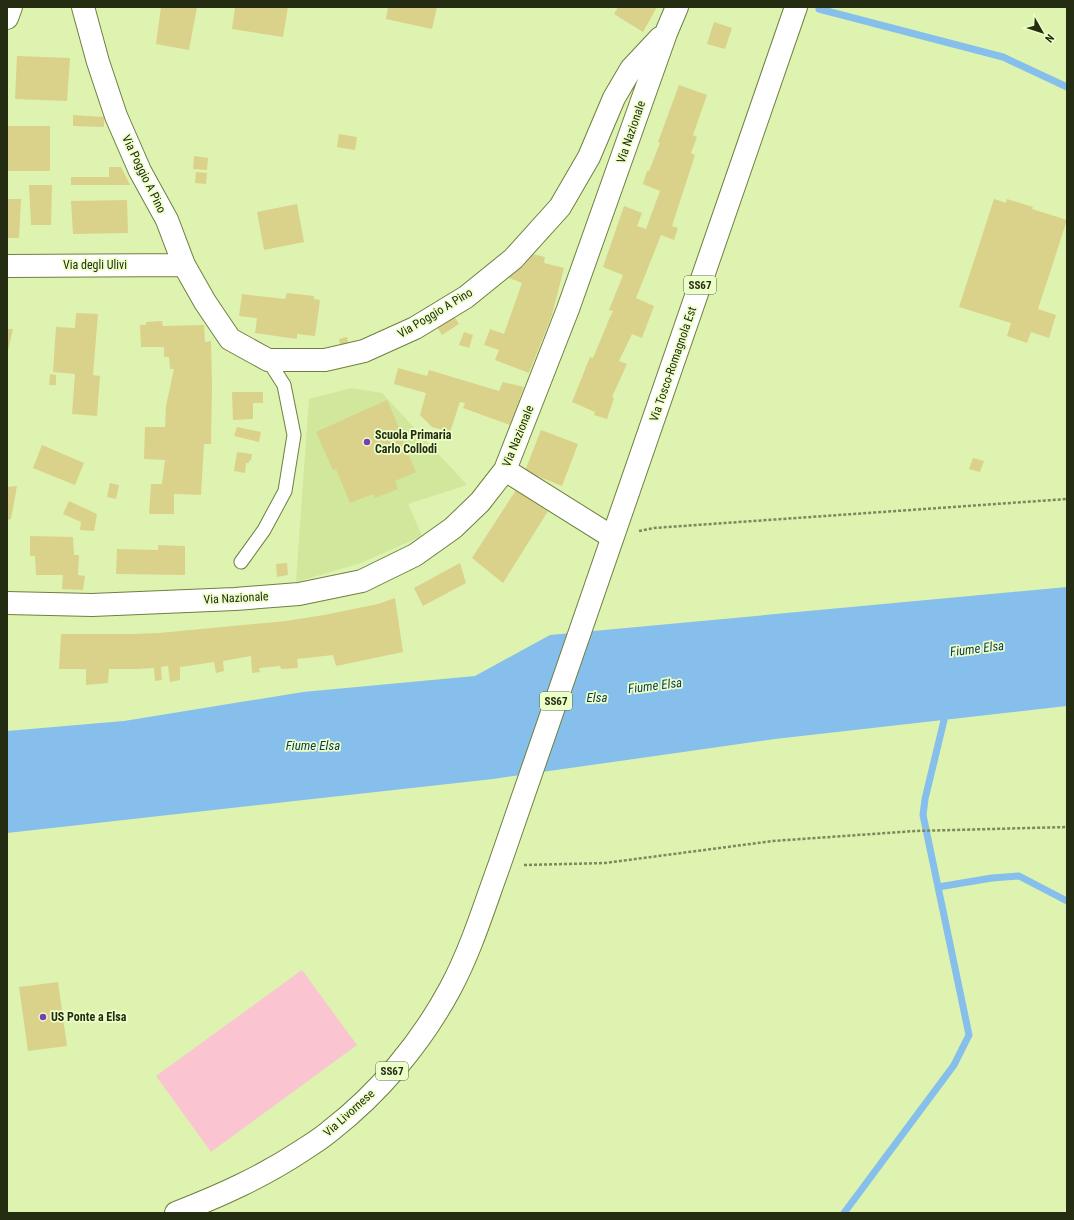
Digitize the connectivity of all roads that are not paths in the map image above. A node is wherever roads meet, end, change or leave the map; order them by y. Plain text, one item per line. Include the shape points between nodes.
1 (11, 7) edge
2 (83, 7) edge
3 (677, 7) edge
4 (796, 7) edge
5 (7, 18) edge
6 (666, 33) junction
7 (184, 265) junction
8 (7, 266) edge
9 (268, 360) junction
10 (505, 470) junction
11 (612, 537) junction
12 (241, 562) dead end
13 (7, 603) edge
14 (508, 839) joint
15 (176, 1213) edge

1 - 5 street
2 - 7 street, Via Poggio A Pino via 116,116 140,171 167,220
3 - 6 street, Via Nazionale
4 - 11 street, Via Tosco-Romagnola Est / SS67
6 - 9 street, Via Poggio A Pino via 631,69 614,98 590,158 560,207 513,260 466,297 414,328 364,351 325,360
6 - 10 street, Via Nazionale via 568,309
7 - 8 street, Via degli Ulivi
7 - 9 street, Via Poggio A Pino via 230,339
9 - 12 lane via 284,385 294,435 285,491 264,530
10 - 11 street
10 - 13 street, Via Nazionale via 480,502 453,528 415,555 362,581 299,594 235,598 92,605
11 - 14 street, Via Tosco-Romagnola Est / SS67
14 - 15 street, Via Livornese / SS67 via 476,928 450,988 434,1016 394,1069 357,1109 329,1132 283,1163 212,1199

